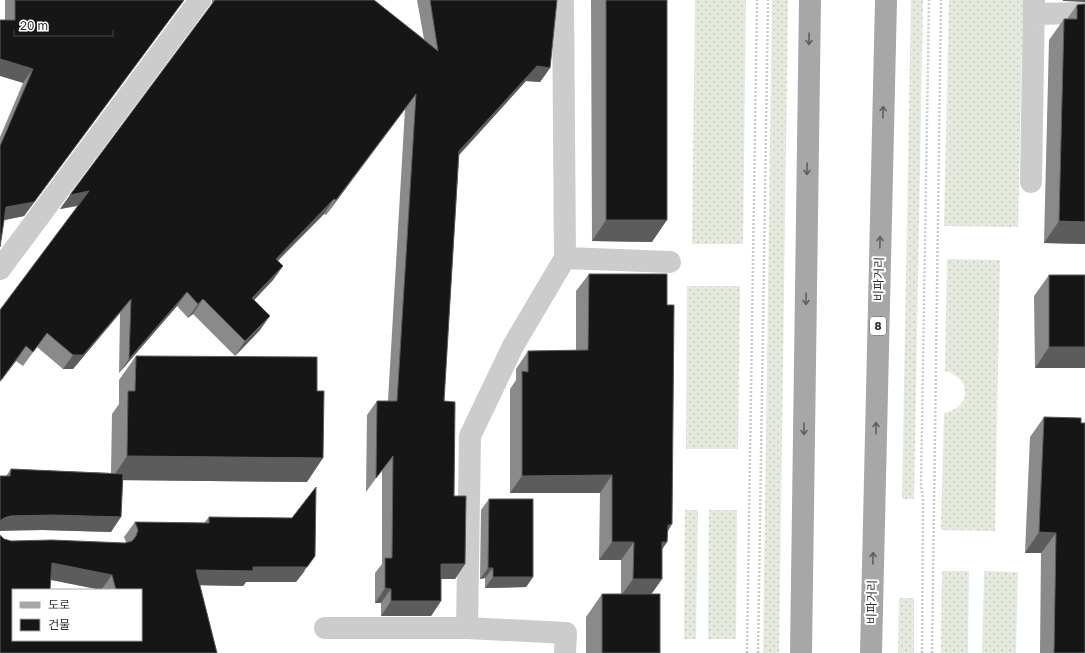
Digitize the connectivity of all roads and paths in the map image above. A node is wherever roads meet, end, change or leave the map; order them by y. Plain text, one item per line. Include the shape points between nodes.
1 (200, 0) edge
2 (563, 0) edge
3 (757, 0) edge
4 (768, 0) edge
5 (810, 0) edge
6 (886, 0) edge
7 (929, 0) edge
8 (941, 0) edge
9 (1034, 7) edge
10 (1085, 13) edge
11 (1030, 182) dead end
12 (565, 258) junction
13 (670, 262) dead end
14 (0, 269) edge
15 (325, 628) dead end
16 (467, 628) junction
17 (565, 653) edge
18 (747, 653) edge
19 (758, 653) edge
20 (801, 653) edge
21 (871, 653) edge
22 (922, 653) edge
23 (932, 653) edge

1 - 14 street
2 - 12 street
3 - 18 path
4 - 19 path
5 -> 20 main road
21 -> 6 main road, 비파거리 / 8
7 - 22 path via 921,485
8 - 23 path
9 - 10 street
9 - 11 street
12 - 13 street
12 - 16 street via 513,346 470,436
15 - 16 street
16 - 17 street via 566,633

